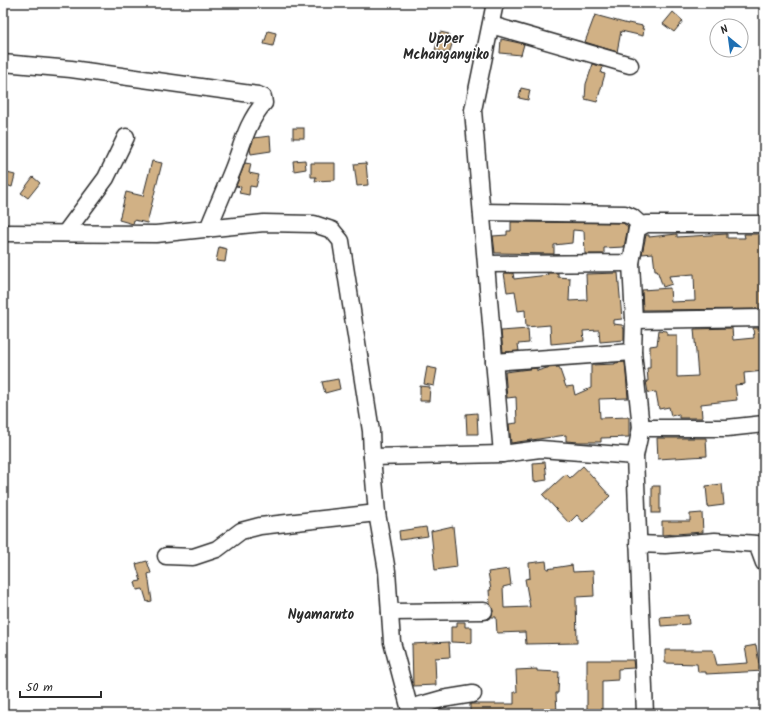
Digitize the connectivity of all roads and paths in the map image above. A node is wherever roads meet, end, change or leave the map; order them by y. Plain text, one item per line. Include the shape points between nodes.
1 (495, 3) edge
2 (491, 25) junction
3 (3, 63) edge
4 (630, 65) dead end
5 (126, 137) dead end
6 (482, 212) junction
7 (764, 224) edge
8 (641, 225) junction
9 (208, 229) junction
10 (66, 232) junction
11 (3, 233) edge
12 (631, 263) junction
13 (487, 264) junction
14 (764, 318) edge
15 (634, 320) junction
16 (633, 352) junction
17 (494, 362) junction
18 (764, 424) edge
19 (642, 428) junction
20 (502, 454) junction
21 (634, 456) junction
22 (372, 457) junction
23 (377, 513) junction
24 (638, 544) junction
25 (761, 545) edge
26 (166, 556) dead end
27 (764, 563) edge
28 (484, 611) dead end
29 (390, 612) junction
30 (473, 694) dead end
31 (410, 711) edge
32 (645, 714) edge

1 - 2 street
2 - 4 street
2 - 6 street via 473,110
3 - 9 street via 71,69 263,97 264,103 244,137
5 - 10 street via 106,178
6 - 8 street via 625,214
6 - 13 street
7 - 8 street via 661,222
8 - 12 street via 637,229
9 - 10 street via 156,234
9 - 22 street via 264,223 314,224 332,230 341,242 371,431
10 - 11 street
12 - 13 street
12 - 15 street
13 - 17 street
14 - 15 street
15 - 16 street
16 - 17 street
16 - 19 street
17 - 20 street
18 - 19 street via 727,428
19 - 21 street
20 - 21 street via 540,449
20 - 22 street
21 - 24 street
22 - 23 street
23 - 26 street via 260,526 241,531 217,549 193,557
23 - 29 street via 384,546
24 - 25 street via 665,545 715,541
24 - 32 street
25 - 27 street
28 - 29 street
29 - 31 street via 392,642
30 - 31 street via 442,699

